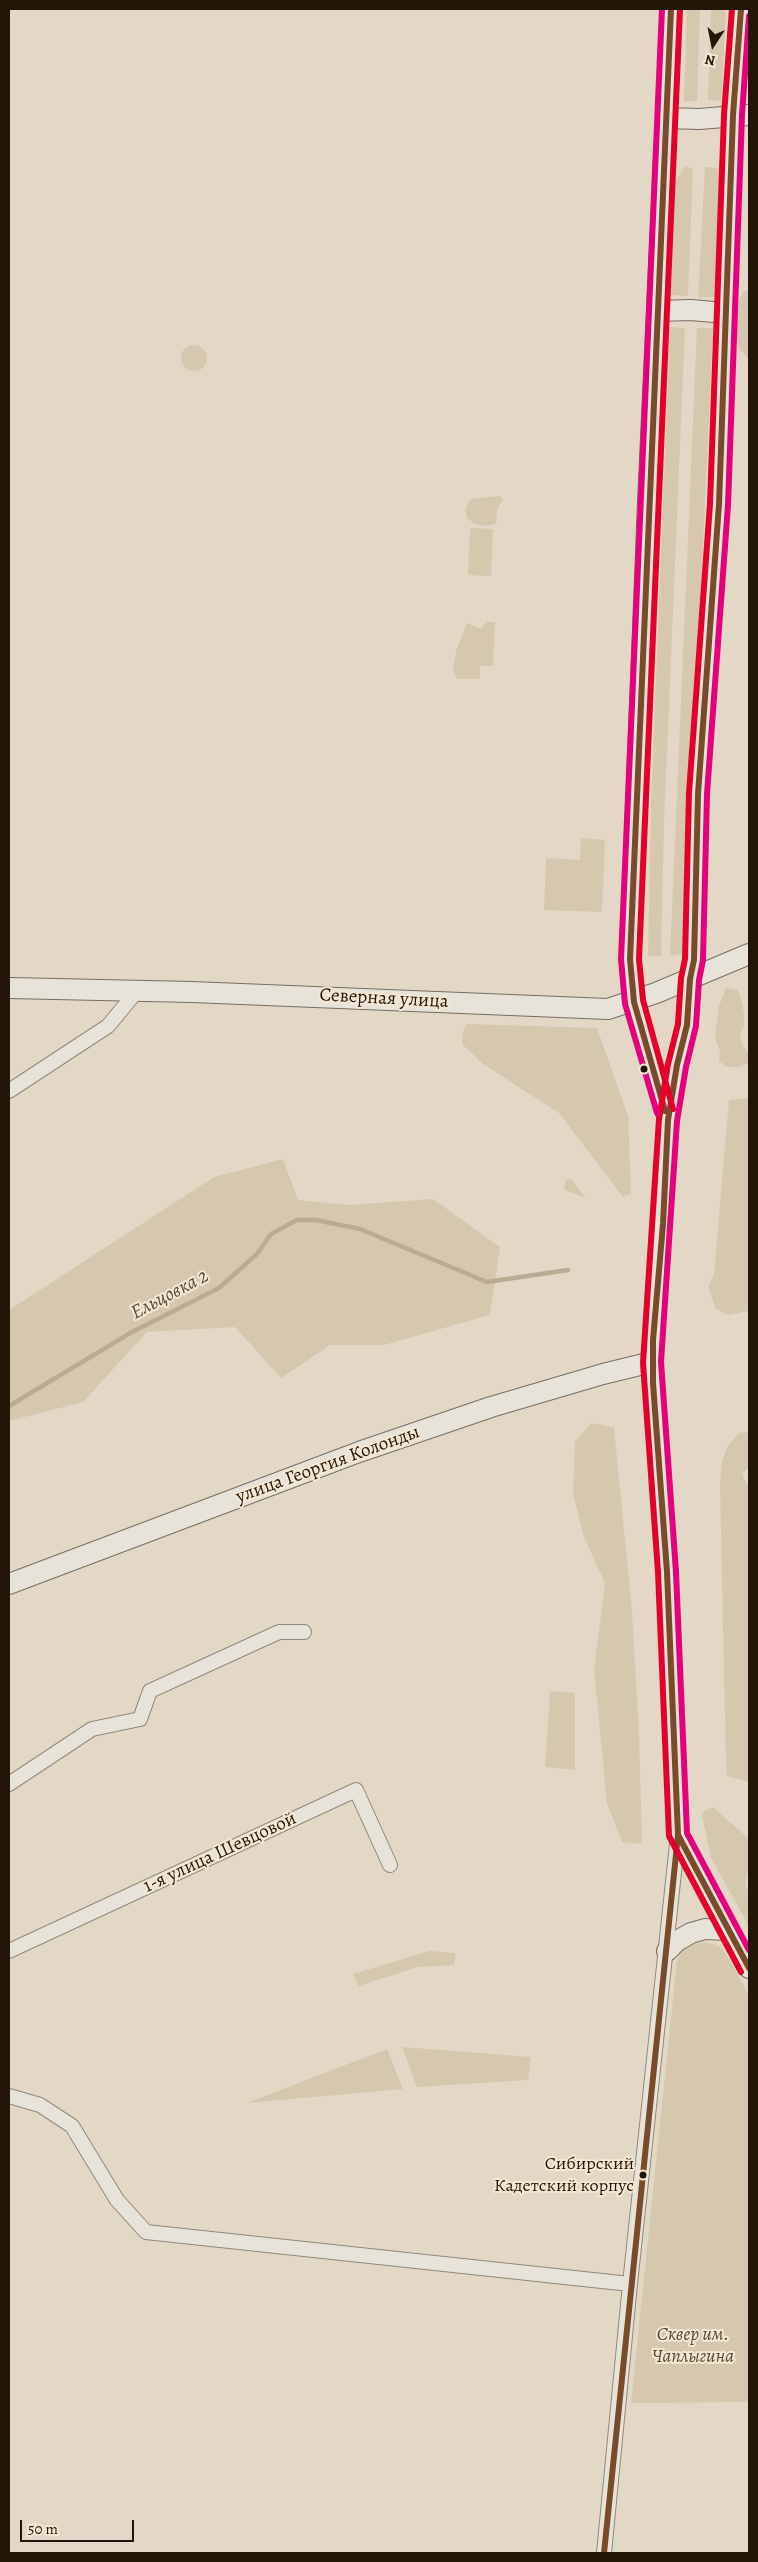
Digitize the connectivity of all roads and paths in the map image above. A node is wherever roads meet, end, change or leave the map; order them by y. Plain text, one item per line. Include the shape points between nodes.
1 (671, 9) edge
2 (741, 9) edge
3 (741, 115) edge
4 (667, 118) junction
5 (658, 311) junction
6 (725, 313) junction
7 (749, 954) edge
8 (690, 979) junction
9 (9, 988) edge
10 (136, 992) junction
11 (634, 1002) junction
12 (9, 1091) edge
13 (668, 1120) junction
14 (652, 1362) junction
15 (9, 1584) edge
16 (304, 1632) dead end
17 (9, 1784) edge
18 (678, 1835) junction
19 (390, 1865) dead end
20 (728, 1930) junction
21 (9, 1951) edge
22 (667, 1951) junction
23 (749, 1968) edge
24 (9, 2096) edge
25 (630, 2284) junction
26 (604, 2553) edge

1 - 4 main road
2 - 3 main road
3 - 4 main road
3 - 6 main road
4 - 5 main road
5 - 6 main road
5 - 11 main road via 630,960
6 - 8 main road via 719,504 698,794 694,960
7 - 8 main road, Северная улица
8 - 11 main road, Северная улица
8 - 13 main road via 687,1025
9 - 10 main road, Северная улица
10 - 11 main road, Северная улица via 212,992 608,1009
10 - 12 street via 108,1026
11 - 13 main road
13 - 14 main road
14 - 15 main road, улица Георгия Колонды via 500,1404 359,1452
14 - 18 main road via 667,1572
16 - 17 street via 279,1632 150,1691 140,1719 92,1729
18 - 20 main road
18 - 22 street
19 - 21 street, 1-я улица Шевцовой via 356,1790
20 - 22 main road via 705,1928 677,1941
20 - 23 main road
22 - 25 street
24 - 25 street via 40,2105 72,2126 117,2200 146,2232
25 - 26 street

